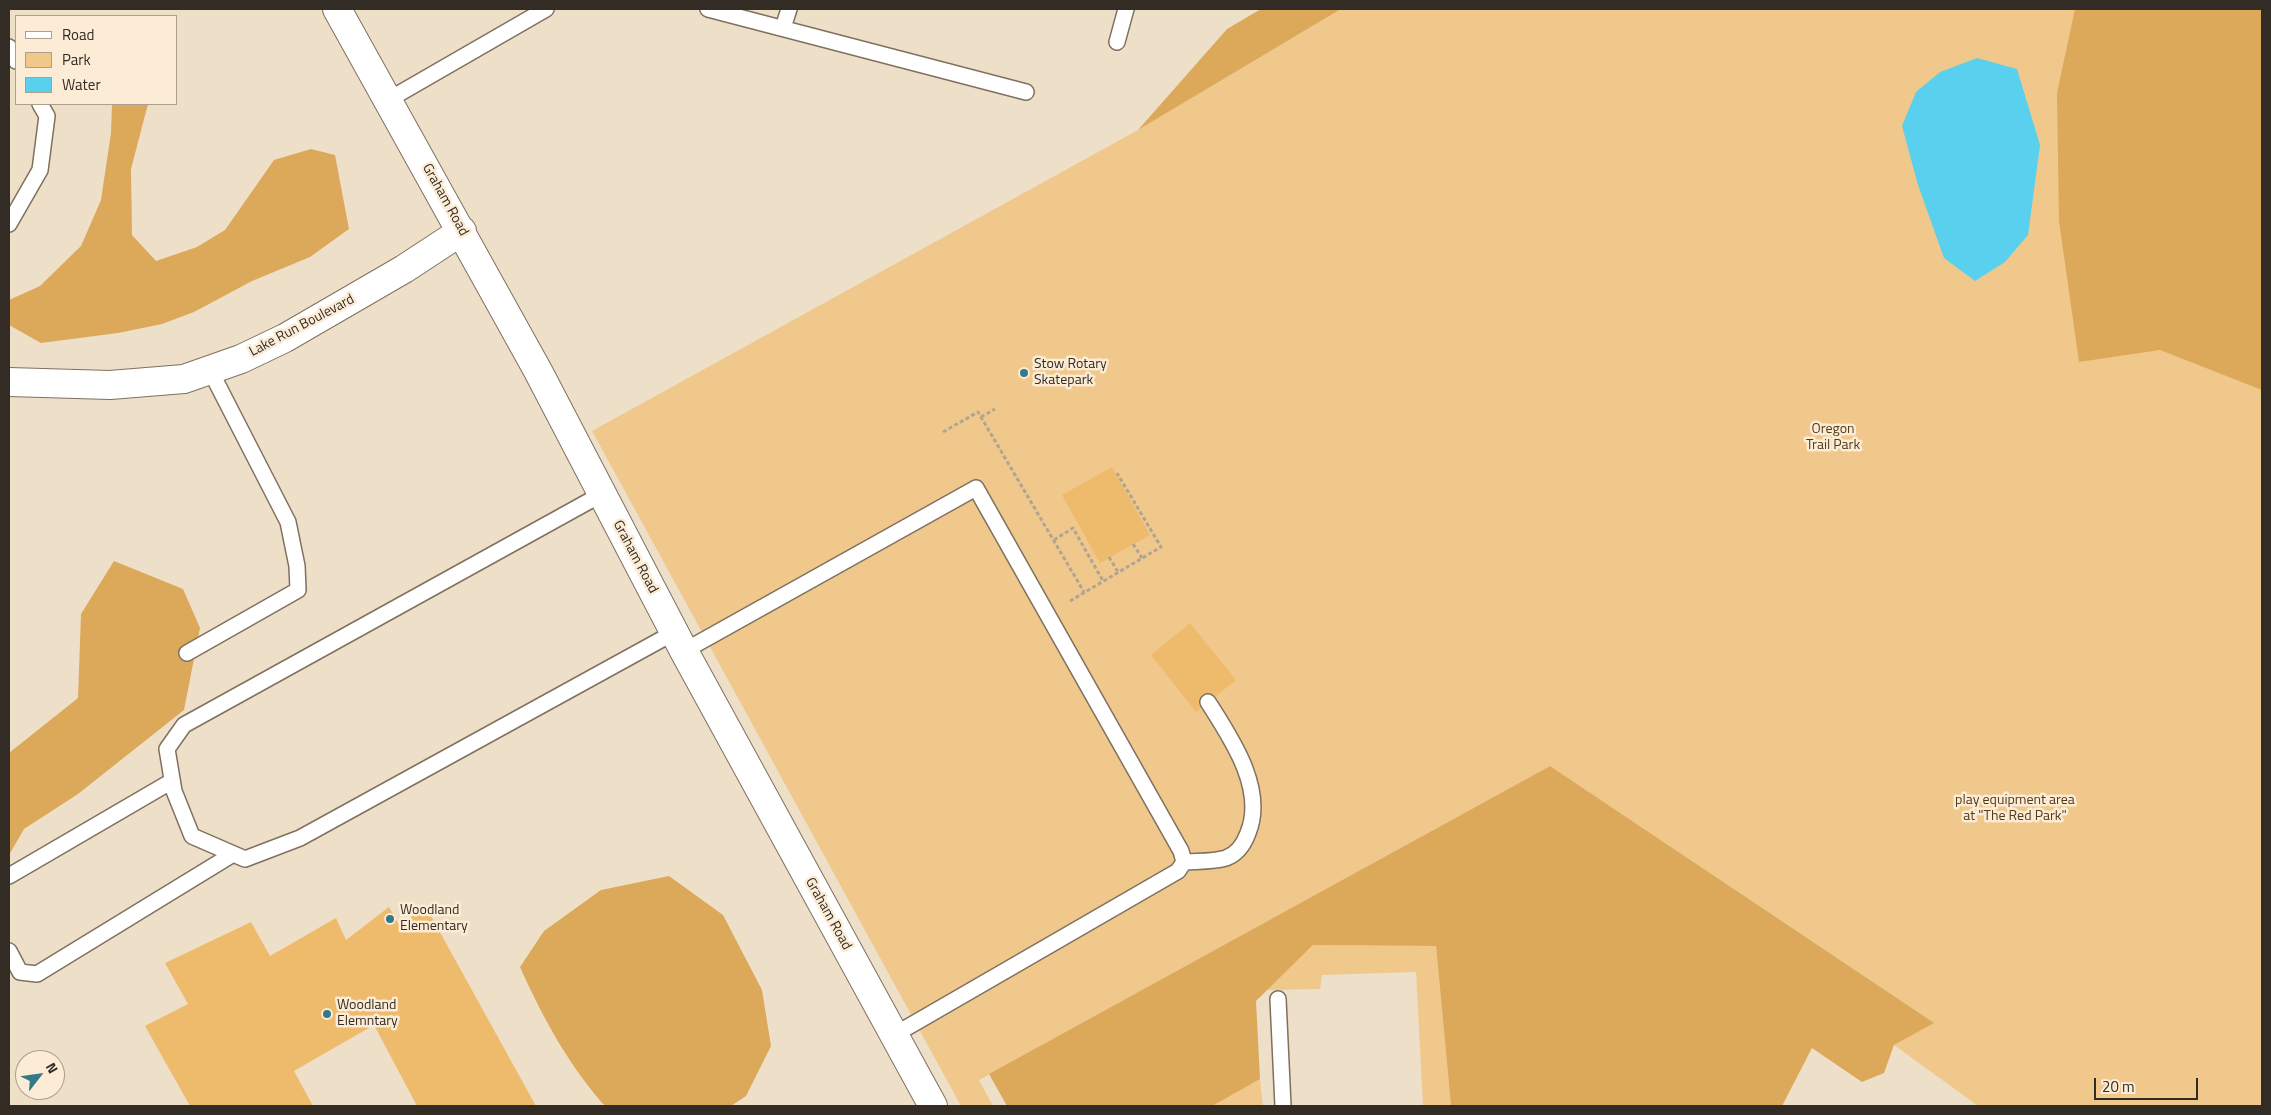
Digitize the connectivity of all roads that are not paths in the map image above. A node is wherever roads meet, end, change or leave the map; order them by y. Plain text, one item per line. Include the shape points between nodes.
1 (337, 9) edge
2 (546, 9) edge
3 (708, 9) edge
4 (789, 9) edge
5 (1126, 9) edge
6 (783, 28) junction
7 (1117, 42) dead end
8 (9, 47) edge
9 (15, 59) edge
10 (1026, 92) dead end
11 (388, 100) junction
12 (41, 105) edge
13 (9, 224) edge
14 (462, 231) junction
15 (210, 370) junction
16 (9, 382) edge
17 (602, 494) junction
18 (679, 642) junction
19 (187, 653) dead end
20 (1208, 702) dead end
21 (172, 781) junction
22 (233, 854) junction
23 (1184, 862) junction
24 (9, 876) edge
25 (9, 951) edge
26 (1278, 1000) dead end
27 (894, 1035) junction
28 (933, 1106) edge
29 (1283, 1106) edge

1 - 11 main road, Graham Road
2 - 11 lane
3 - 6 lane
4 - 6 lane
5 - 7 lane
6 - 10 lane
8 - 9 lane
11 - 14 main road, Graham Road
12 - 13 lane via 47,116 40,170
14 - 15 main road, Lake Run Boulevard via 404,269 285,338
14 - 17 main road, Graham Road
15 - 16 main road, Lake Run Boulevard via 184,379 110,385
15 - 19 lane via 288,522 297,566 298,590
17 - 18 main road, Graham Road
17 - 21 lane via 184,725 167,749
18 - 22 lane via 300,838 245,859
18 - 23 lane via 976,488 1181,850
18 - 27 main road, Graham Road
20 - 23 lane via 1242,762 1254,810 1245,842 1236,852 1226,858
21 - 22 lane via 192,836
21 - 24 lane
22 - 25 lane via 37,974 20,972
23 - 27 lane via 1178,871
26 - 29 lane
27 - 28 main road, Graham Road

